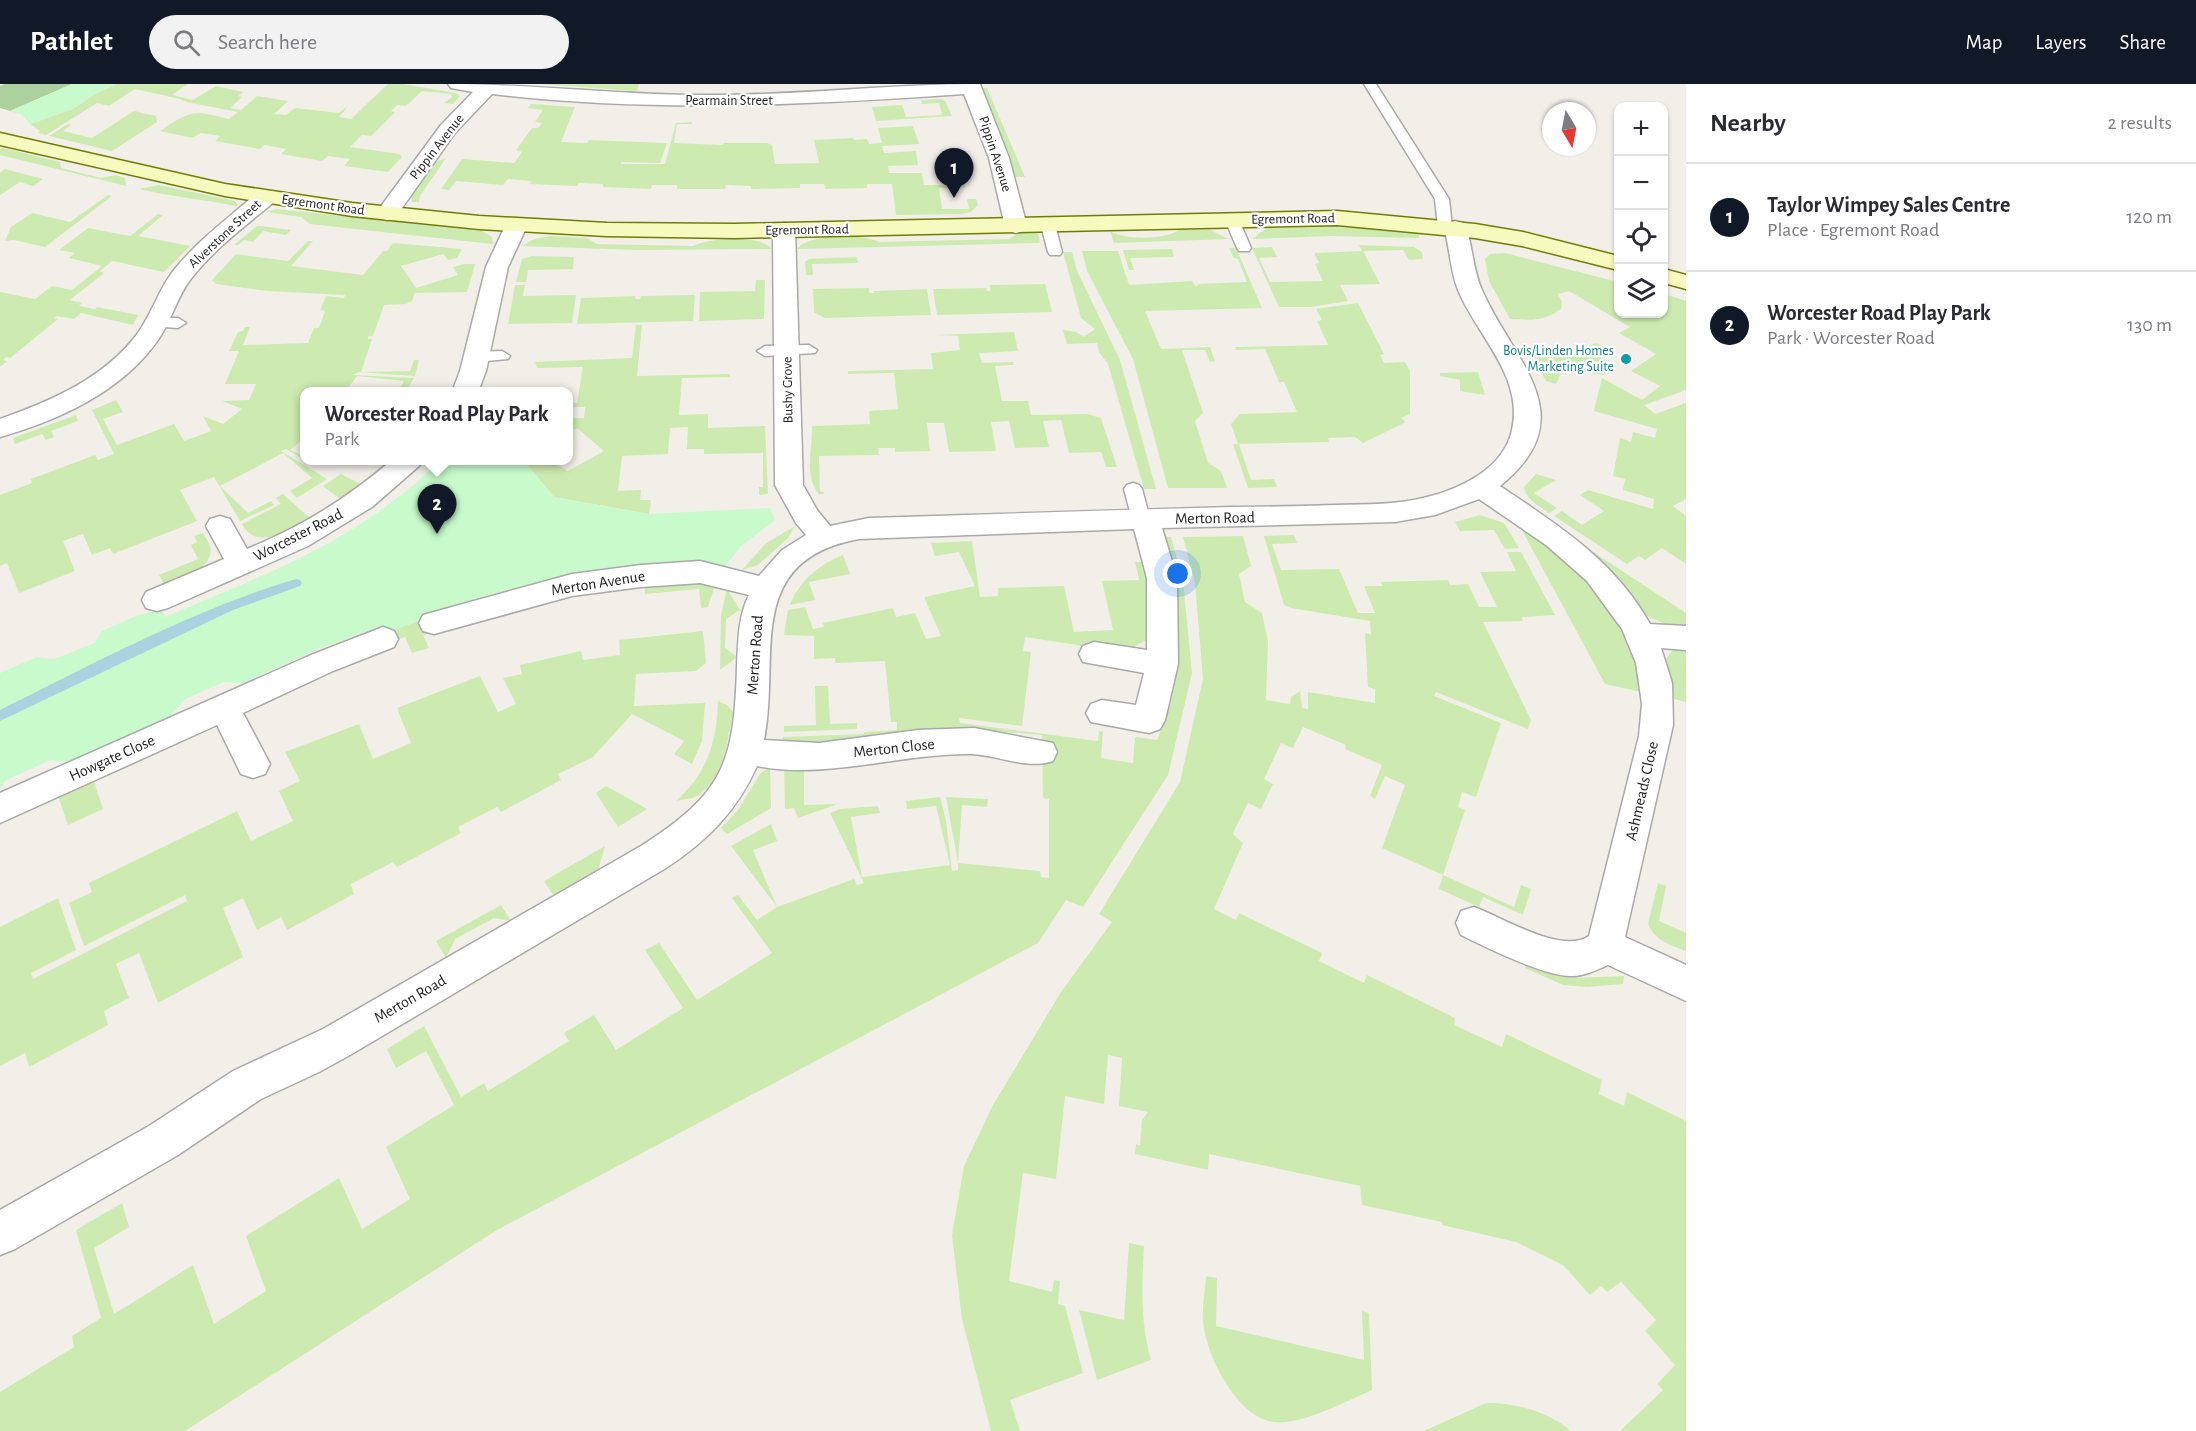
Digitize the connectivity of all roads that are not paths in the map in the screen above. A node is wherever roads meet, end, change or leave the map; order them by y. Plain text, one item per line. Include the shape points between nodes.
1 (458, 84) edge
2 (1370, 84) edge
3 (489, 86) edge
4 (970, 86) edge
5 (0, 139) edge
6 (266, 196) junction
7 (387, 213) junction
8 (1232, 220) junction
9 (1048, 225) junction
10 (516, 226) junction
11 (1016, 226) junction
12 (1450, 227) junction
13 (784, 230) junction
14 (1244, 248) dead end
15 (1055, 252) dead end
16 (1614, 262) edge
17 (502, 356) dead end
18 (476, 357) junction
19 (467, 387) edge
20 (0, 428) edge
21 (405, 465) edge
22 (1481, 487) junction
23 (1133, 489) dead end
24 (1143, 519) junction
25 (220, 526) dead end
26 (824, 538) junction
27 (241, 564) junction
28 (765, 588) junction
29 (157, 600) dead end
30 (434, 623) dead end
31 (1641, 635) junction
32 (1686, 638) edge
33 (383, 639) dead end
34 (1094, 654) dead end
35 (1162, 664) junction
36 (224, 708) junction
37 (1102, 713) dead end
38 (746, 750) junction
39 (1041, 752) dead end
40 (254, 764) dead end
41 (0, 809) edge
42 (1474, 923) dead end
43 (1605, 946) junction
44 (1686, 983) edge
45 (0, 1234) edge

1 - 3 street, Pearmain Street
2 - 12 lane via 1442,199
3 - 4 street, Pearmain Street via 579,97 725,101
3 - 7 street, Pippin Avenue via 448,129
4 - 11 street, Pippin Avenue via 999,158
5 - 6 street, Egremont Road via 187,183
6 - 7 street, Egremont Road
6 - 20 street, Alverstone Street via 181,277 167,323 139,348 100,382 52,408
7 - 10 street, Egremont Road
8 - 9 street, Egremont Road
8 - 12 street, Egremont Road via 1337,218
8 - 14 lane
9 - 11 street, Egremont Road
9 - 15 lane
10 - 13 street, Egremont Road
10 - 18 street via 497,267
11 - 13 street, Egremont Road
12 - 16 street, Egremont Road via 1523,239
12 - 22 street, Merton Road via 1462,248 1470,289 1511,360 1527,403 1520,445 1509,464
13 - 26 street, Bushy Grove via 789,484 806,516
17 - 18 lane
18 - 19 street
21 - 27 street, Worcester Road via 340,516
22 - 24 street, Merton Road via 1432,506 1395,512
22 - 31 street, Ashmeads Close via 1556,538 1596,573
23 - 24 lane
24 - 26 street, Merton Road via 869,528
24 - 35 street via 1162,579
25 - 27 street, Worcester Road
26 - 28 street, Merton Road via 785,562
27 - 29 street, Worcester Road
28 - 30 street, Merton Avenue via 700,572 663,573 572,585
28 - 38 street, Merton Road via 756,623
31 - 32 street
31 - 43 street, Ashmeads Close via 1654,670 1657,723
33 - 36 street, Howgate Close
34 - 35 street
35 - 37 street via 1149,720
36 - 40 street
36 - 41 street, Howgate Close
38 - 39 street, Merton Close via 819,756 918,743 974,741
38 - 45 street, Merton Road via 738,773 712,810 656,855 320,1050 258,1078 188,1126
42 - 43 street via 1564,960 1589,957
43 - 44 street

